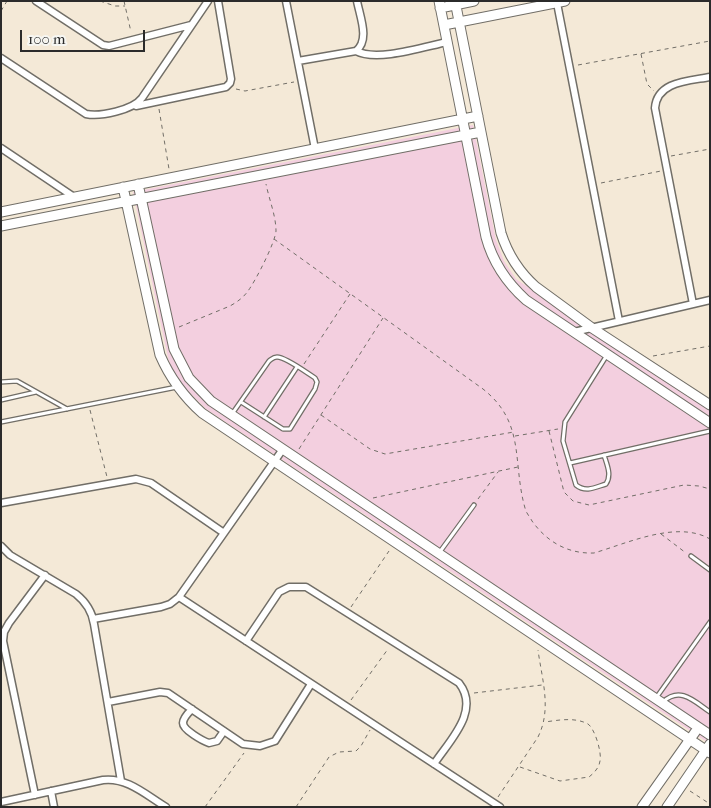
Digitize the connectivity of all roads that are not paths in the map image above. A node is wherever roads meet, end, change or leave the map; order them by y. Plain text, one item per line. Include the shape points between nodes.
1 (36, 1) edge
2 (208, 1) edge
3 (218, 1) edge
4 (286, 1) edge
5 (357, 1) edge
6 (474, 1) edge
7 (561, 2) edge
8 (456, 3) edge
9 (440, 5) edge
10 (460, 22) junction
11 (192, 25) junction
12 (444, 26) junction
13 (447, 42) junction
14 (356, 51) junction
15 (2, 61) edge
16 (298, 61) junction
17 (710, 77) edge
18 (132, 106) junction
19 (478, 116) junction
20 (462, 119) junction
21 (481, 132) junction
22 (466, 135) junction
23 (1, 148) edge
24 (315, 149) junction
25 (138, 184) junction
26 (123, 187) junction
27 (74, 197) junction
28 (141, 198) junction
29 (126, 202) junction
30 (1, 212) edge
31 (1, 226) edge
32 (710, 300) edge
33 (693, 304) junction
34 (620, 321) junction
35 (592, 328) junction
36 (574, 332) junction
37 (608, 354) junction
38 (298, 368) junction
39 (1, 382) edge
40 (177, 387) junction
41 (36, 392) junction
42 (1, 400) edge
43 (241, 402) junction
44 (710, 405) edge
45 (68, 409) junction
46 (232, 415) junction
47 (264, 417) junction
48 (1, 422) edge
49 (710, 423) edge
50 (710, 431) edge
51 (283, 449) junction
52 (604, 455) junction
53 (275, 462) junction
54 (570, 463) junction
55 (1, 503) edge
56 (474, 505) road end
57 (224, 533) junction
58 (1, 546) edge
59 (439, 554) junction
60 (691, 556) road end
61 (710, 570) edge
62 (470, 574) junction
63 (45, 575) junction
64 (461, 586) junction
65 (179, 597) junction
66 (93, 619) junction
67 (710, 622) edge
68 (246, 641) junction
69 (311, 684) junction
70 (658, 701) junction
71 (108, 702) junction
72 (192, 709) junction
73 (710, 712) edge
74 (698, 728) junction
75 (224, 731) junction
76 (710, 735) edge
77 (690, 740) junction
78 (708, 749) edge
79 (434, 764) junction
80 (121, 781) junction
81 (51, 791) junction
82 (35, 795) junction
83 (1, 802) edge
84 (497, 806) edge
85 (54, 807) edge
86 (166, 807) edge
87 (642, 807) edge
88 (667, 807) edge

1 - 11 street via 100,44 109,46
2 - 11 street
3 - 18 street via 230,83 226,87
4 - 16 street
5 - 14 street via 364,37
6 - 8 street
7 - 10 street
7 - 34 street via 569,67
8 - 9 street
8 - 10 street
9 - 12 street
10 - 12 street
10 - 19 street
11 - 18 street via 142,98
12 - 13 street
13 - 14 street via 379,56
13 - 20 street
14 - 16 street
15 - 18 street via 86,114 102,115
16 - 24 street
17 - 33 street via 670,85 659,94 655,108
19 - 20 street
19 - 21 street
20 - 22 street
20 - 24 street
21 - 22 street
21 - 35 street via 501,233 511,258 536,287
22 - 28 street
22 - 36 street via 486,237 494,261 526,300
23 - 27 street
24 - 25 street
25 - 26 street
25 - 28 street
26 - 27 street
26 - 29 street
27 - 30 street
28 - 29 street
28 - 46 street via 176,355 189,378 211,401
29 - 31 street
29 - 40 street via 156,342
32 - 33 street
33 - 34 street
34 - 35 street
35 - 36 street
35 - 44 street
36 - 37 street
37 - 49 street
37 - 54 lane via 567,417 564,441
38 - 43 lane via 279,357 272,358
38 - 47 lane
38 - 47 lane via 315,378 317,386 292,428 283,429
39 - 41 lane via 14,381
40 - 45 lane
40 - 53 street via 202,413
41 - 42 lane
41 - 45 lane
43 - 46 lane
43 - 47 lane
45 - 48 lane
46 - 51 street
50 - 52 lane
51 - 53 street
51 - 59 street
52 - 54 lane
52 - 54 lane via 608,482 587,490 576,485
53 - 57 street
53 - 64 street
55 - 57 street via 136,479 151,483
56 - 59 lane
57 - 65 street
58 - 63 street via 10,555
59 - 62 street
60 - 61 lane
62 - 64 street
62 - 70 street
63 - 66 street via 85,602
63 - 82 street via 8,623 3,641
64 - 77 street
65 - 66 street via 161,607
65 - 68 street
66 - 71 street
67 - 70 lane
68 - 69 street
68 - 79 street via 279,592 300,586 312,589 459,684 465,694 465,718
69 - 75 street via 275,741 249,746
69 - 79 street
70 - 73 lane via 681,694
70 - 74 street
71 - 72 street via 164,692
71 - 80 street
72 - 75 street
72 - 75 street via 184,720 186,729 209,743 217,742
74 - 76 street
74 - 77 street
77 - 78 street
77 - 87 street
78 - 88 street
79 - 84 street
80 - 81 street via 103,780
80 - 86 street
81 - 82 street
81 - 85 street
82 - 83 street

